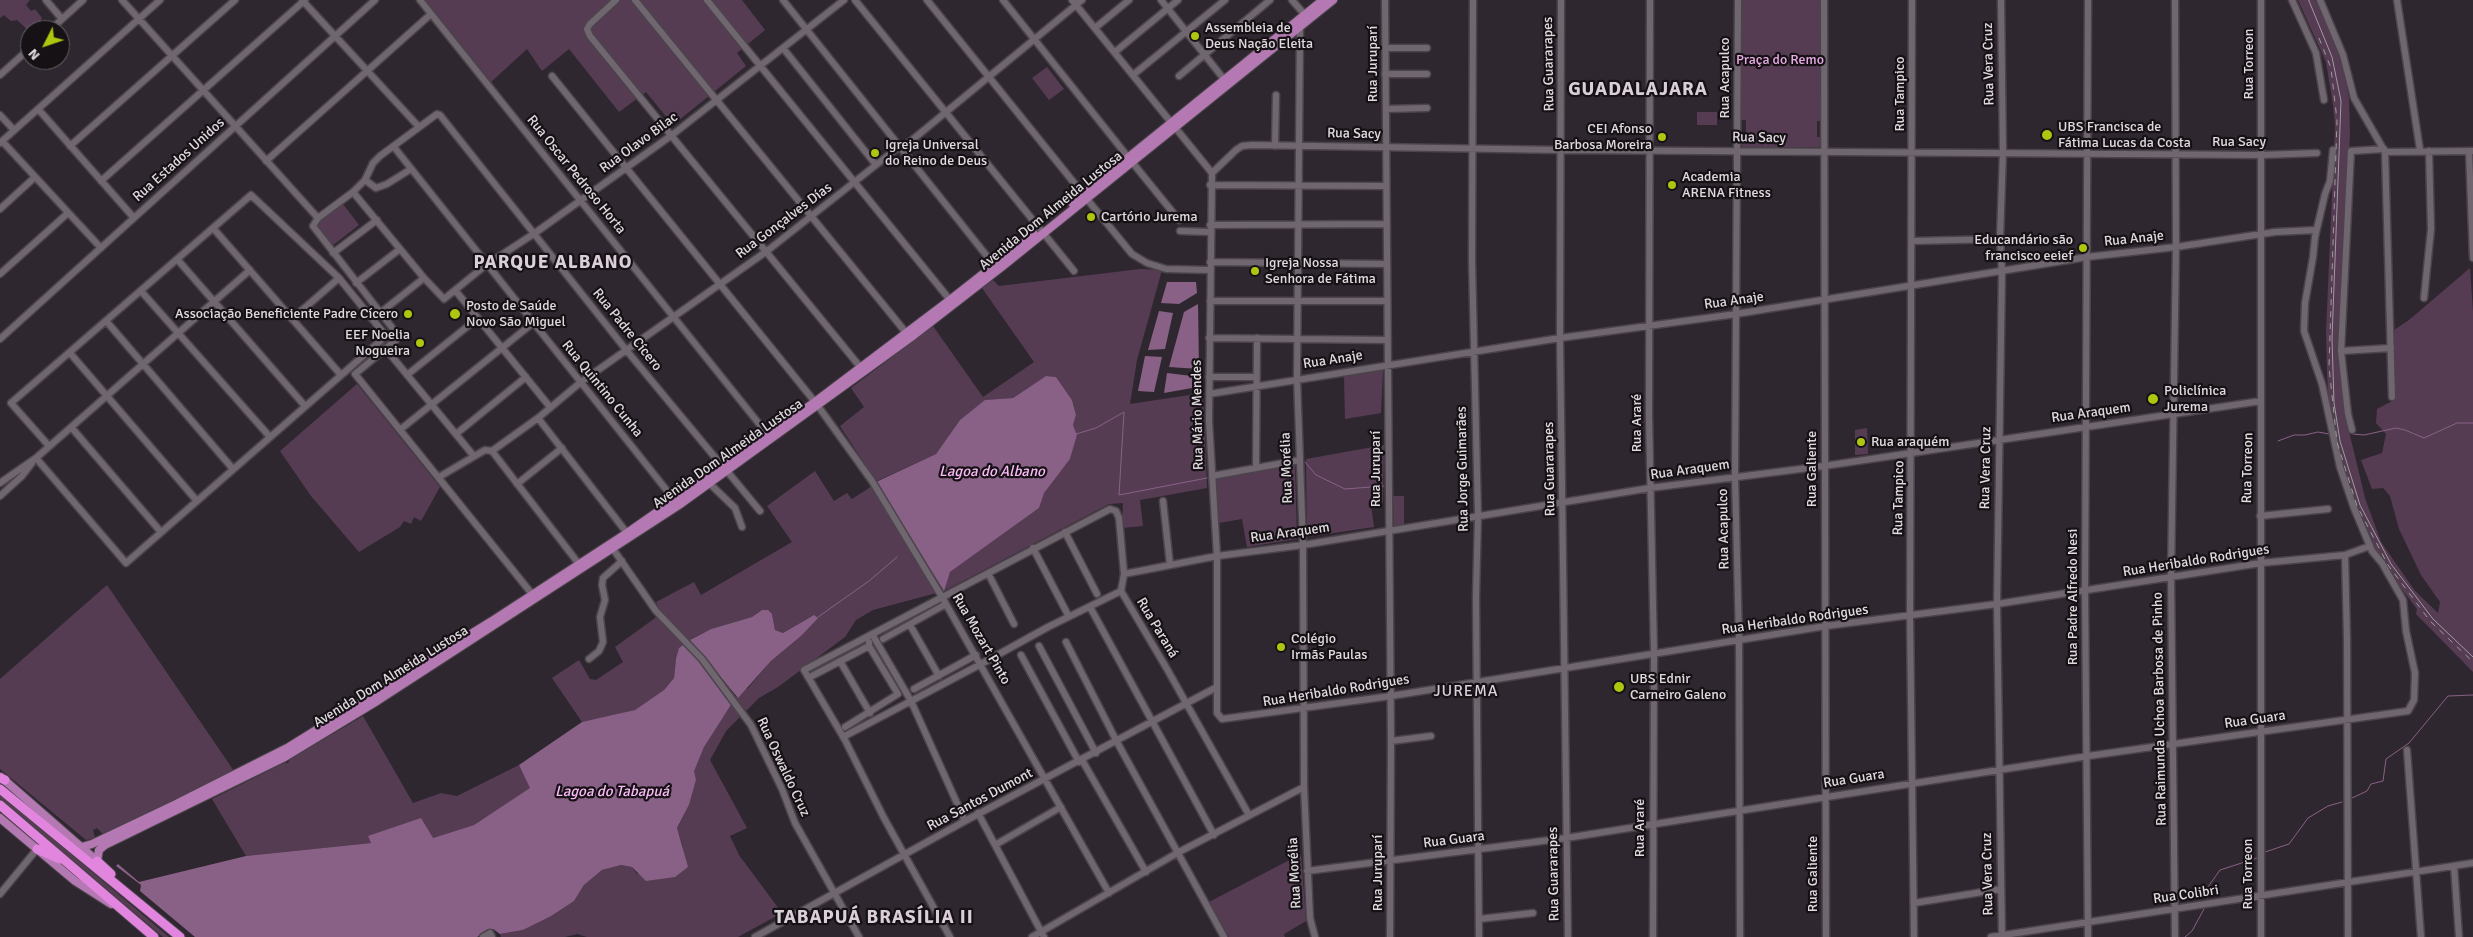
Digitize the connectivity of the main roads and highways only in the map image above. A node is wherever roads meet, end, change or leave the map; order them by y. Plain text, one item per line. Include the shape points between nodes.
1 (1323, 0) edge
2 (1333, 0) edge
3 (1287, 33) junction
4 (1016, 252) junction
5 (908, 336) junction
6 (834, 391) junction
7 (816, 404) junction
8 (725, 469) junction
9 (677, 502) junction
10 (581, 567) junction
11 (403, 681) junction
12 (2, 778) edge
13 (0, 788) edge
14 (0, 805) edge
15 (0, 818) edge
16 (104, 842) junction
17 (82, 847) junction
18 (37, 849) junction
19 (97, 861) junction
20 (69, 863) junction
21 (139, 902) junction
22 (124, 912) junction
23 (154, 937) edge
24 (180, 937) edge

1 - 3 main road, Avenida Dom Almeida Lustosa
2 - 3 main road, Avenida Dom Almeida Lustosa via 1300,27
3 - 4 main road, Avenida Dom Almeida Lustosa
4 - 5 main road, Avenida Dom Almeida Lustosa
4 - 5 main road, Avenida Dom Almeida Lustosa via 994,265
5 - 6 main road, Avenida Dom Almeida Lustosa
5 - 6 main road, Avenida Dom Almeida Lustosa
6 - 7 main road, Avenida Dom Almeida Lustosa
7 - 8 main road, Avenida Dom Almeida Lustosa
7 - 8 main road, Avenida Dom Almeida Lustosa via 768,435
8 - 9 main road, Avenida Dom Almeida Lustosa
8 - 9 main road, Avenida Dom Almeida Lustosa
9 - 10 main road, Avenida Dom Almeida Lustosa
9 - 10 main road, Avenida Dom Almeida Lustosa
10 - 11 main road, Avenida Dom Almeida Lustosa
10 - 11 main road, Avenida Dom Almeida Lustosa via 532,594
11 - 16 main road, Avenida Dom Almeida Lustosa via 283,758
12 - 17 main road
13 - 21 highway
14 - 20 highway
15 - 18 main road
16 - 17 main road, Avenida Dom Almeida Lustosa
16 - 19 main road
17 - 19 main road
18 - 20 highway
18 - 22 main road via 81,886
19 - 21 highway
20 - 22 highway
21 - 24 highway
22 - 23 highway

